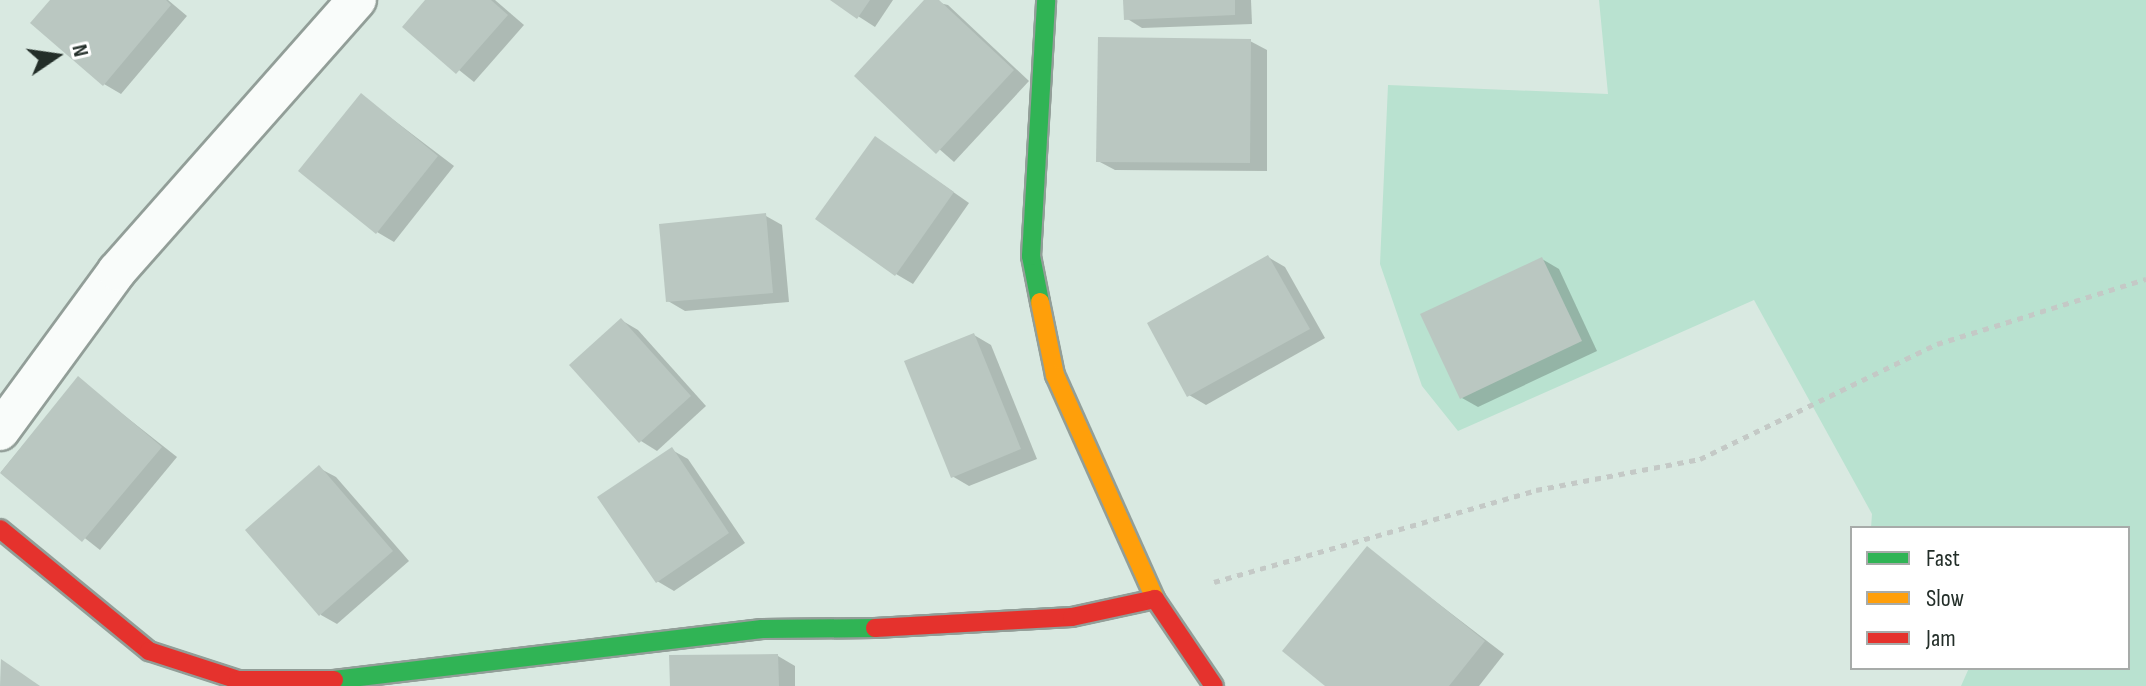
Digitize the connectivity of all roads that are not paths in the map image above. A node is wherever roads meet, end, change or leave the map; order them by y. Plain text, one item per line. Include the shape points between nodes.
1 (357, 0) edge
2 (1046, 0) edge
3 (0, 431) edge
4 (0, 529) edge
5 (1155, 599) junction
6 (1214, 686) edge

1 - 3 lane via 117,271
2 - 5 street via 1031,256 1055,375
4 - 5 street via 149,651 238,680 347,680 762,629 936,627 1072,617
5 - 6 street

